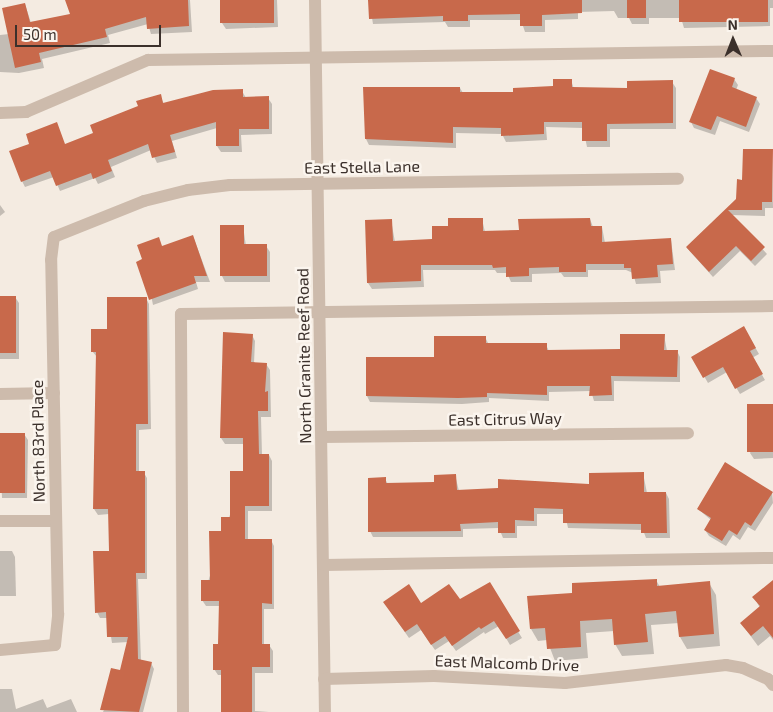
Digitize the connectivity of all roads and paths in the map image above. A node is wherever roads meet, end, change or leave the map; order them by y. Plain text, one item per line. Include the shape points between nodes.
1 (315, 0) edge
2 (773, 51) edge
3 (316, 56) junction
4 (0, 113) edge
5 (678, 179) dead end
6 (318, 183) junction
7 (54, 237) joint
8 (773, 306) edge
9 (320, 312) junction
10 (54, 393) junction
11 (0, 394) edge
12 (688, 433) dead end
13 (322, 437) junction
14 (0, 521) edge
15 (56, 521) junction
16 (773, 558) edge
17 (324, 565) junction
18 (0, 650) edge
19 (324, 679) junction
20 (773, 685) edge
21 (183, 712) edge
22 (324, 712) edge

1 - 3 street, North Granite Reef Road
2 - 3 street
3 - 4 street via 148,60 26,112
3 - 6 street, North Granite Reef Road
5 - 6 street, East Stella Lane
6 - 7 street, East Stella Lane via 230,185 188,190 144,201
6 - 9 street, North Granite Reef Road
7 - 10 street, North 83rd Place via 51,260
8 - 9 street
9 - 13 street, North Granite Reef Road
9 - 21 street via 181,314
10 - 11 street
10 - 15 street, North 83rd Place
12 - 13 street, East Citrus Way
13 - 17 street, North Granite Reef Road
14 - 15 street
15 - 18 street, North 83rd Place via 58,614 55,645
16 - 17 street
17 - 19 street, North Granite Reef Road
19 - 20 street, East Malcomb Drive via 434,676 564,683 726,665 743,668 768,679
19 - 22 street, North Granite Reef Road

